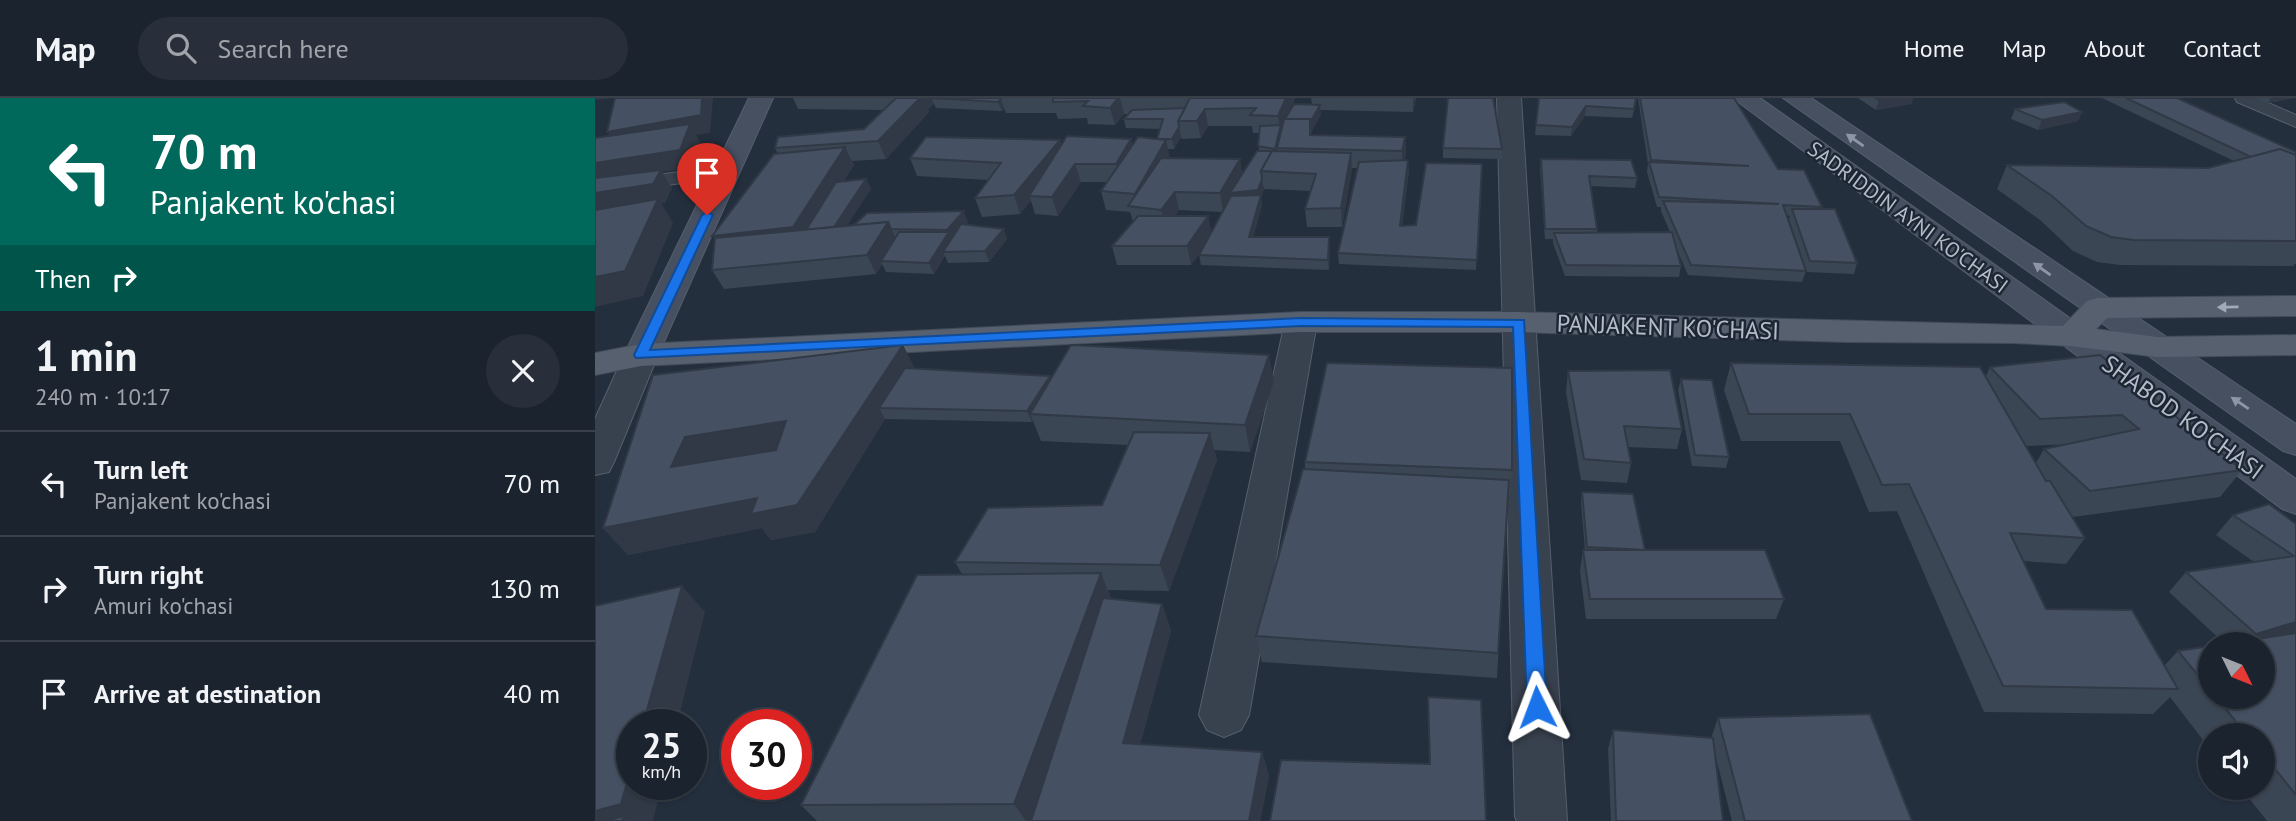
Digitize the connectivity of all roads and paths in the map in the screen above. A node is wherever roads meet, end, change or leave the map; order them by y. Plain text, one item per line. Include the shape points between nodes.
1 (761, 98) edge
2 (1509, 98) edge
3 (1744, 98) edge
4 (1795, 98) edge
5 (2243, 98) edge
6 (2296, 122) edge
7 (727, 171) junction
8 (595, 190) edge
9 (2296, 306) edge
10 (2098, 308) junction
11 (1301, 322) junction
12 (1519, 323) junction
13 (2071, 336) junction
14 (2296, 345) edge
15 (2157, 347) junction
16 (641, 355) junction
17 (595, 364) edge
18 (2296, 442) edge
19 (595, 463) edge
20 (2296, 499) edge
21 (1224, 715) dead end
22 (1542, 817) dead end

1 - 7 main road
2 - 12 street
3 - 13 main road, SADRIDDIN AYNI KO'CHASI
10 -> 4 main road, SADRIDDIN AYNI KO'CHASI
5 - 6 lane
7 - 8 lane
7 - 16 main road
9 -> 10 main road
10 - 13 main road
10 - 15 main road, SHABOD KO'CHASI
11 - 12 main road, PANJAKENT KO'CHASI
11 - 16 main road, PANJAKENT KO'CHASI
11 - 21 street
12 - 13 main road, PANJAKENT KO'CHASI
12 - 22 street
13 - 15 main road, PANJAKENT KO'CHASI
13 - 20 main road, SHABOD KO'CHASI
14 - 15 main road, PANJAKENT KO'CHASI
18 -> 15 main road, SHABOD KO'CHASI
16 - 17 main road, PANJAKENT KO'CHASI
16 - 19 street

